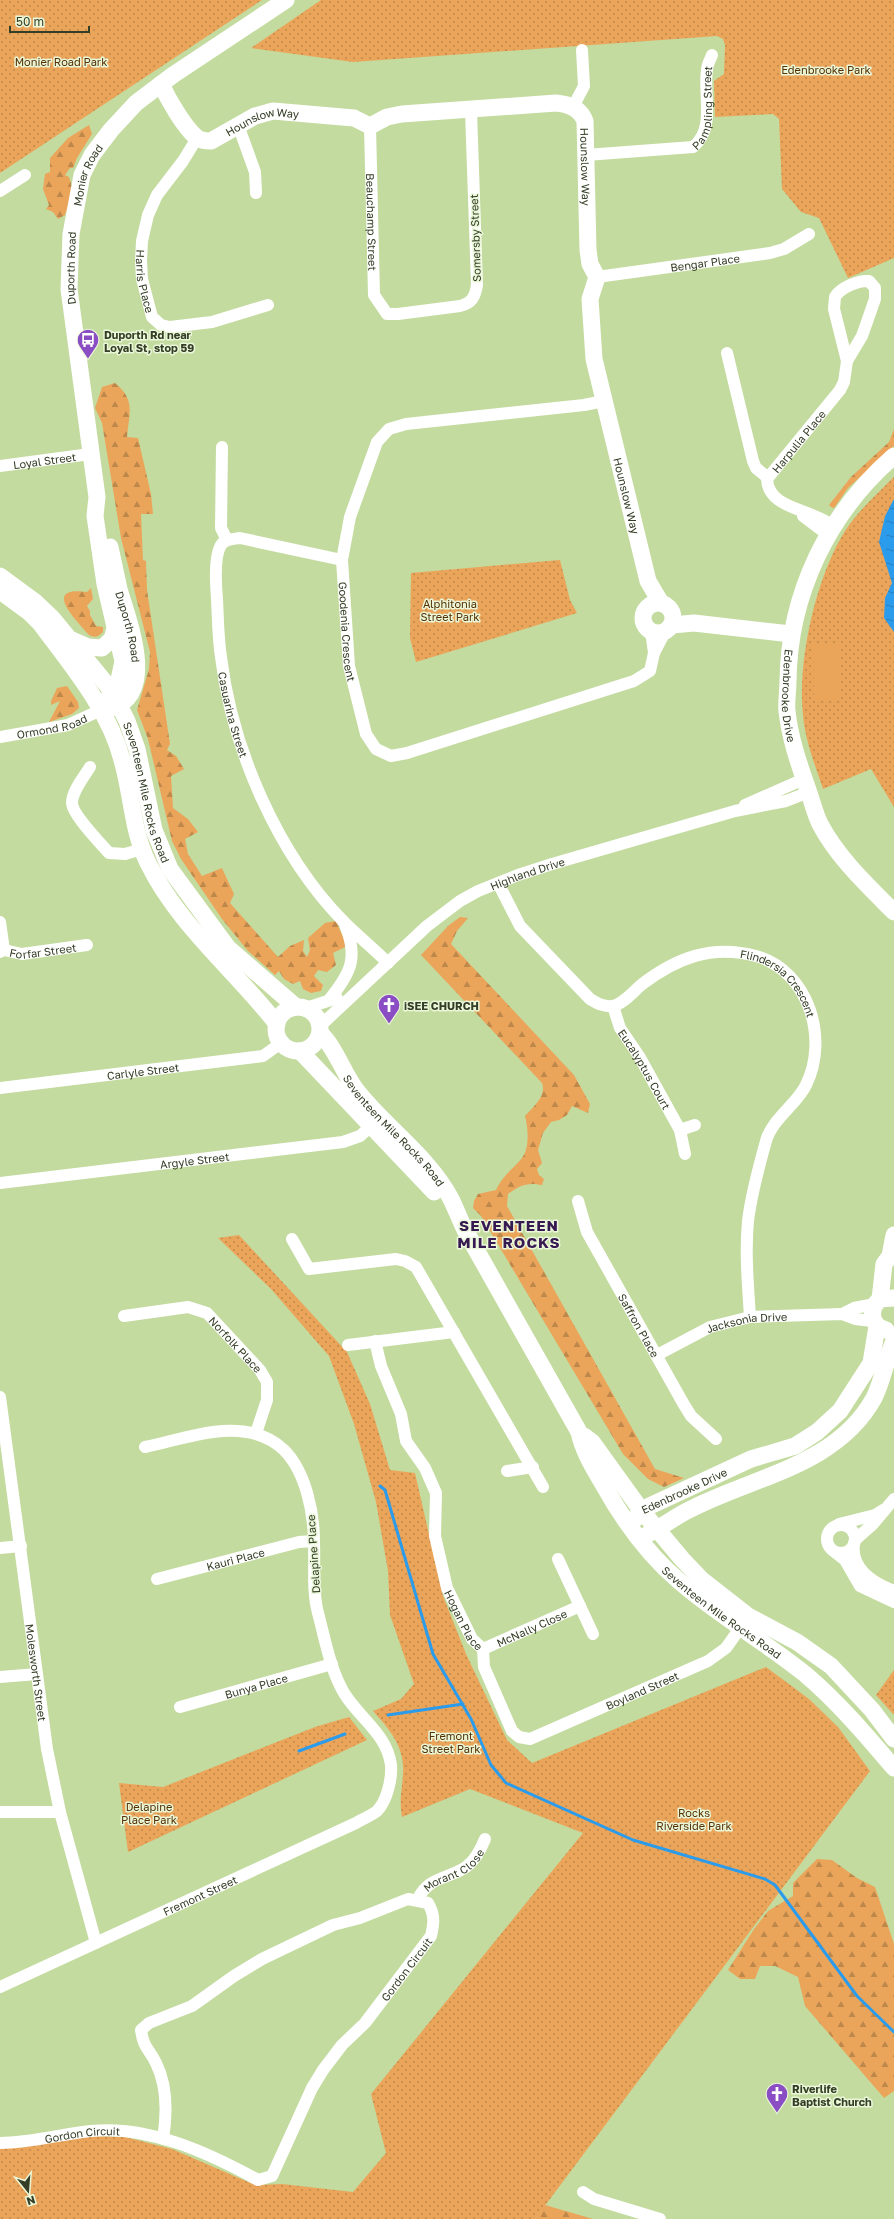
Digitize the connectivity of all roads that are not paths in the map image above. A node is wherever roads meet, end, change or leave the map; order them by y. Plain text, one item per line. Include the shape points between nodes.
1 (286, 0) edge
2 (299, 0) edge
3 (582, 50) dead end
4 (712, 55) dead end
5 (163, 88) junction
6 (573, 107) junction
7 (471, 111) junction
8 (238, 125) junction
9 (370, 126) junction
10 (197, 138) junction
11 (586, 155) junction
12 (25, 175) dead end
13 (0, 191) edge
14 (256, 193) dead end
15 (77, 207) joint
16 (809, 234) dead end
17 (597, 277) junction
18 (268, 305) dead end
19 (387, 314) joint
20 (726, 353) dead end
21 (848, 361) junction
22 (604, 401) junction
23 (222, 447) dead end
24 (90, 454) junction
25 (894, 456) edge
26 (0, 466) edge
27 (768, 477) junction
28 (97, 497) junction
29 (830, 530) junction
30 (227, 540) junction
31 (342, 560) junction
32 (0, 576) edge
33 (0, 591) edge
34 (661, 619) junction
35 (116, 625) junction
36 (791, 634) junction
37 (72, 640) junction
38 (116, 698) junction
39 (101, 710) junction
40 (0, 737) edge
41 (90, 767) dead end
42 (807, 786) junction
43 (142, 849) junction
44 (498, 883) junction
45 (894, 912) edge
46 (0, 922) edge
47 (344, 922) junction
48 (87, 945) dead end
49 (2, 951) edge
50 (388, 963) junction
51 (352, 994) junction
52 (329, 1000) junction
53 (613, 1006) junction
54 (301, 1008) junction
55 (277, 1024) junction
56 (320, 1029) junction
57 (281, 1043) junction
58 (300, 1051) junction
59 (0, 1088) edge
60 (376, 1121) junction
61 (695, 1125) dead end
62 (680, 1130) junction
63 (685, 1154) dead end
64 (0, 1183) edge
65 (578, 1201) dead end
66 (894, 1235) edge
67 (292, 1239) dead end
68 (890, 1256) junction
69 (894, 1289) edge
70 (883, 1300) edge
71 (842, 1314) junction
72 (124, 1316) dead end
73 (750, 1317) junction
74 (875, 1323) junction
75 (894, 1330) edge
76 (454, 1332) junction
77 (375, 1341) junction
78 (894, 1341) edge
79 (348, 1345) dead end
80 (657, 1355) junction
81 (0, 1397) edge
82 (1, 1417) edge
83 (579, 1432) junction
84 (256, 1433) junction
85 (716, 1440) dead end
86 (145, 1447) dead end
87 (533, 1466) junction
88 (507, 1471) dead end
89 (543, 1487) dead end
90 (894, 1499) edge
91 (641, 1510) junction
92 (883, 1510) junction
93 (839, 1524) junction
94 (658, 1529) junction
95 (632, 1531) junction
96 (314, 1541) junction
97 (854, 1542) junction
98 (21, 1546) junction
99 (0, 1548) edge
100 (835, 1552) junction
101 (558, 1559) dead end
102 (157, 1578) dead end
103 (894, 1591) edge
104 (894, 1602) edge
105 (580, 1606) junction
106 (745, 1621) junction
107 (593, 1634) dead end
108 (483, 1649) junction
109 (332, 1664) junction
110 (37, 1674) junction
111 (0, 1677) edge
112 (180, 1707) dead end
113 (519, 1737) joint
114 (894, 1739) edge
115 (894, 1768) edge
116 (388, 1790) joint
117 (0, 1812) edge
118 (60, 1812) junction
119 (485, 1839) dead end
120 (418, 1899) junction
121 (96, 1943) junction
122 (0, 1987) edge
123 (163, 2139) junction
124 (0, 2143) edge
125 (583, 2192) dead end
126 (660, 2219) edge

1 - 5 main road, Monier Road
2 - 5 main road, Monier Road
3 - 6 street via 584,86
4 - 11 street, Pampling Street via 707,69 706,130 701,140 693,146
5 - 10 main road
5 - 15 main road, Monier Road via 136,103 110,130 92,155 82,175
6 - 7 main road via 556,103
6 - 11 main road, Hounslow Way via 583,115 585,121
7 - 9 main road via 402,114 387,117
7 - 19 street, Somersby Street via 477,285 475,296 468,304 460,306
8 - 9 main road, Hounslow Way via 255,116 273,111 354,118
8 - 10 main road, Hounslow Way via 211,140
8 - 14 street via 255,172
9 - 19 street, Beauchamp Street via 374,295
10 - 18 street, Harris Place via 157,195 148,215 142,241 141,261 142,279 152,317 161,325 170,327 212,322
11 - 17 main road, Hounslow Way via 588,250 590,264
12 - 13 street
15 - 24 main road, Duporth Road via 71,234 69,289
16 - 17 street, Bengar Place via 770,254
17 - 22 main road, Hounslow Way via 590,299 592,339
20 - 27 street via 753,461 756,468
21 - 21 street, Harpulia Place via 835,313 835,296 860,282 869,281 875,288 875,299 861,338
21 - 27 street, Harpulia Place via 840,390
22 - 31 street, Goodenia Crescent via 406,424 389,429 377,442 368,465 350,518
22 - 34 main road, Hounslow Way via 648,581
23 - 30 street via 221,528
24 - 26 street, Loyal Street
24 - 28 main road, Duporth Road
25 - 29 main road, Edenbrooke Drive via 869,479
27 - 29 street, Harpulia Place via 769,489 774,497
28 - 35 main road, Duporth Road via 95,516 105,584
28 - 38 main road, Duporth Road via 105,516 117,581 137,661 133,687
29 - 36 main road, Edenbrooke Drive via 810,570
30 - 31 street via 240,538
30 - 47 street, Casuarina Street via 221,545 217,556 216,588 221,657 232,717 250,772 280,835 316,890
31 - 34 street, Goodenia Crescent via 349,666 362,719 366,734 376,749 391,756 634,681 650,671
32 - 37 main road, Seventeen Mile Rocks Road via 34,601
33 - 39 main road, Seventeen Mile Rocks Road via 29,612 40,624
34 - 36 main road
35 - 37 main road via 112,639 102,648 88,648
35 - 38 main road, Duporth Road via 123,661
36 - 42 main road, Edenbrooke Drive via 787,710 795,754
37 - 38 main road, Seventeen Mile Rocks Road
38 - 39 main road
38 - 54 main road, Seventeen Mile Rocks Road via 137,749 157,842 170,869 228,948
39 - 40 street, Ormond Road via 68,726
39 - 43 main road, Seventeen Mile Rocks Road via 112,730 122,760
41 - 43 street, Seventeen Mile Rocks Road via 74,795 72,804 76,813 109,854 125,854
42 - 44 street, Highland Drive via 786,800 735,810 538,868
42 - 45 main road, Edenbrooke Drive via 820,823 842,857
43 - 55 main road, Seventeen Mile Rocks Road via 164,893 187,925 241,981
44 - 50 street, Highland Drive via 460,901 427,926
44 - 53 street via 520,926 590,999 601,1006
46 - 49 street
47 - 50 street, Casuarina Street
47 - 52 street via 352,952 350,968
48 - 49 street, Forfar Street via 22,954
50 - 51 street, Highland Drive
51 - 52 street, Highland Drive
51 - 56 street, Highland Drive
52 - 54 street, Highland Drive
53 - 62 street, Eucalyptus Court via 620,1028 639,1056
53 - 73 street, Flindersia Crescent via 662,971 685,959 710,952 736,951 764,959 793,980 803,994 812,1016 816,1038 814,1060 806,1086 782,1114 766,1139 748,1220 746,1257
54 - 55 main road via 284,1012
54 - 56 main road via 315,1015
55 - 57 main road via 276,1031
56 - 58 main road via 313,1045
56 - 60 main road, Seventeen Mile Rocks Road
57 - 58 main road via 287,1048
57 - 59 street, Carlyle Street via 264,1056
58 - 60 main road, Seventeen Mile Rocks Road
60 - 64 street, Argyle Street via 360,1136 342,1142
60 - 83 main road, Seventeen Mile Rocks Road via 465,1230
61 - 62 street
62 - 63 street, Eucalyptus Court
65 - 80 street, Saffron Place via 587,1232
66 - 68 main road
67 - 76 street via 309,1269 405,1260 416,1267
68 - 69 main road via 894,1265
68 - 70 main road via 884,1264
70 - 71 street, Jacksonia Drive
70 - 74 main road, Edenbrooke Drive via 872,1315
71 - 73 street, Jacksonia Drive
71 - 74 street, Jacksonia Drive
72 - 84 street, Norfolk Place via 188,1307 207,1313 260,1370 267,1382 267,1400
73 - 80 street, Jacksonia Drive via 710,1327
74 - 75 main road via 886,1330
74 - 91 main road, Edenbrooke Drive via 871,1363 840,1411 817,1432 795,1446 751,1459
76 - 77 street
76 - 87 street
77 - 79 street
77 - 108 street, Hogan Place via 381,1366 401,1414 406,1441 425,1468 436,1494 435,1536 447,1588 472,1639
78 - 94 main road, Edenbrooke Drive via 873,1398 857,1422 834,1443 811,1459 692,1508
80 - 85 street, Saffron Place via 691,1416
81 - 82 street, Molesworth Street
82 - 98 street, Molesworth Street
83 - 91 main road, Seventeen Mile Rocks Road via 592,1442
83 - 95 main road, Seventeen Mile Rocks Road via 582,1447
84 - 86 street, Delapine Place via 223,1431
84 - 96 street, Delapine Place via 284,1450 295,1465 304,1484 313,1519
87 - 88 street
87 - 89 street
90 - 92 street
91 - 94 main road, Seventeen Mile Rocks Road
91 - 95 main road, Edenbrooke Drive via 635,1518
92 - 93 street via 875,1515
92 - 97 street
93 - 97 street via 851,1529
93 - 100 street via 831,1528 826,1535 827,1544
94 - 95 main road, Edenbrooke Drive via 647,1534
94 - 106 main road, Seventeen Mile Rocks Road via 682,1559
95 - 106 main road, Seventeen Mile Rocks Road via 679,1581
96 - 102 street, Kauri Place via 299,1542
96 - 109 street, Delapine Place via 317,1610
97 - 100 street via 846,1552
97 - 103 street via 854,1555 859,1568 876,1583
98 - 99 street
98 - 110 street, Molesworth Street
100 - 104 street via 845,1560 860,1586
101 - 105 street, McNally Close
105 - 107 street, McNally Close
105 - 108 street, McNally Close
106 - 113 street, Boyland Street via 726,1648 708,1660 530,1739
106 - 114 main road, Seventeen Mile Rocks Road via 797,1642 831,1666 872,1710
106 - 115 main road, Seventeen Mile Rocks Road via 838,1704
108 - 113 street, Hogan Place via 484,1666 512,1731
109 - 112 street, Bunya Place
109 - 116 street, Delapine Place via 352,1705 379,1734 387,1749 391,1775
110 - 111 street
110 - 118 street, Molesworth Street via 47,1749
116 - 121 street, Fremont Street via 377,1810 356,1823
117 - 118 street
118 - 121 street, Molesworth Street
119 - 120 street, Morant Close via 478,1855 467,1867 423,1888
120 - 123 street via 408,1899 360,1918 333,1925 262,1959 192,2006 149,2023 141,2030 145,2047 156,2063 166,2099
120 - 123 street, Gordon Circuit via 428,1903 433,1912 431,1936 365,2023 342,2045 323,2070 312,2088 272,2176 258,2180 242,2170
121 - 122 street, Fremont Street
123 - 124 street, Gordon Circuit via 120,2130 91,2131
125 - 126 street via 594,2199

